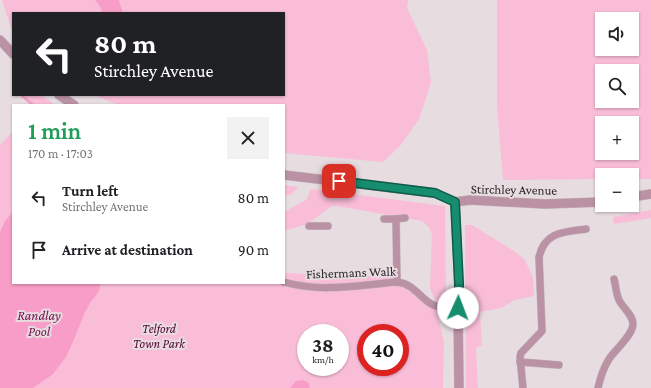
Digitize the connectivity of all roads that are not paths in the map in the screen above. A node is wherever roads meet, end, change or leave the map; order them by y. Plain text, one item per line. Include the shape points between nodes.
1 (0, 40) edge
2 (12, 53) edge
3 (60, 96) edge
4 (72, 104) edge
5 (285, 175) edge
6 (651, 194) edge
7 (639, 196) edge
8 (455, 202) junction
9 (595, 202) edge
10 (405, 218) dead end
11 (384, 219) dead end
12 (396, 219) junction
13 (308, 226) dead end
14 (328, 226) dead end
15 (586, 229) dead end
16 (614, 279) dead end
17 (285, 282) edge
18 (397, 282) junction
19 (458, 308) junction
20 (520, 362) junction
21 (559, 365) dead end
22 (459, 388) edge
23 (523, 388) edge
24 (598, 388) edge

1 - 2 street
3 - 4 street
5 - 8 street, Stirchley Avenue via 435,193
6 - 7 street
8 - 9 street, Stirchley Avenue via 470,200 546,204
8 - 19 street
10 - 12 street
11 - 12 street
12 - 18 street
13 - 14 street
15 - 20 street via 554,235 541,249 539,261 542,332 522,353
16 - 24 street via 618,298 631,317 633,326 609,359
17 - 18 street, Fishermans Walk via 318,288
18 - 19 street, Fishermans Walk via 412,287 434,305
19 - 22 street
20 - 21 street
20 - 23 street

